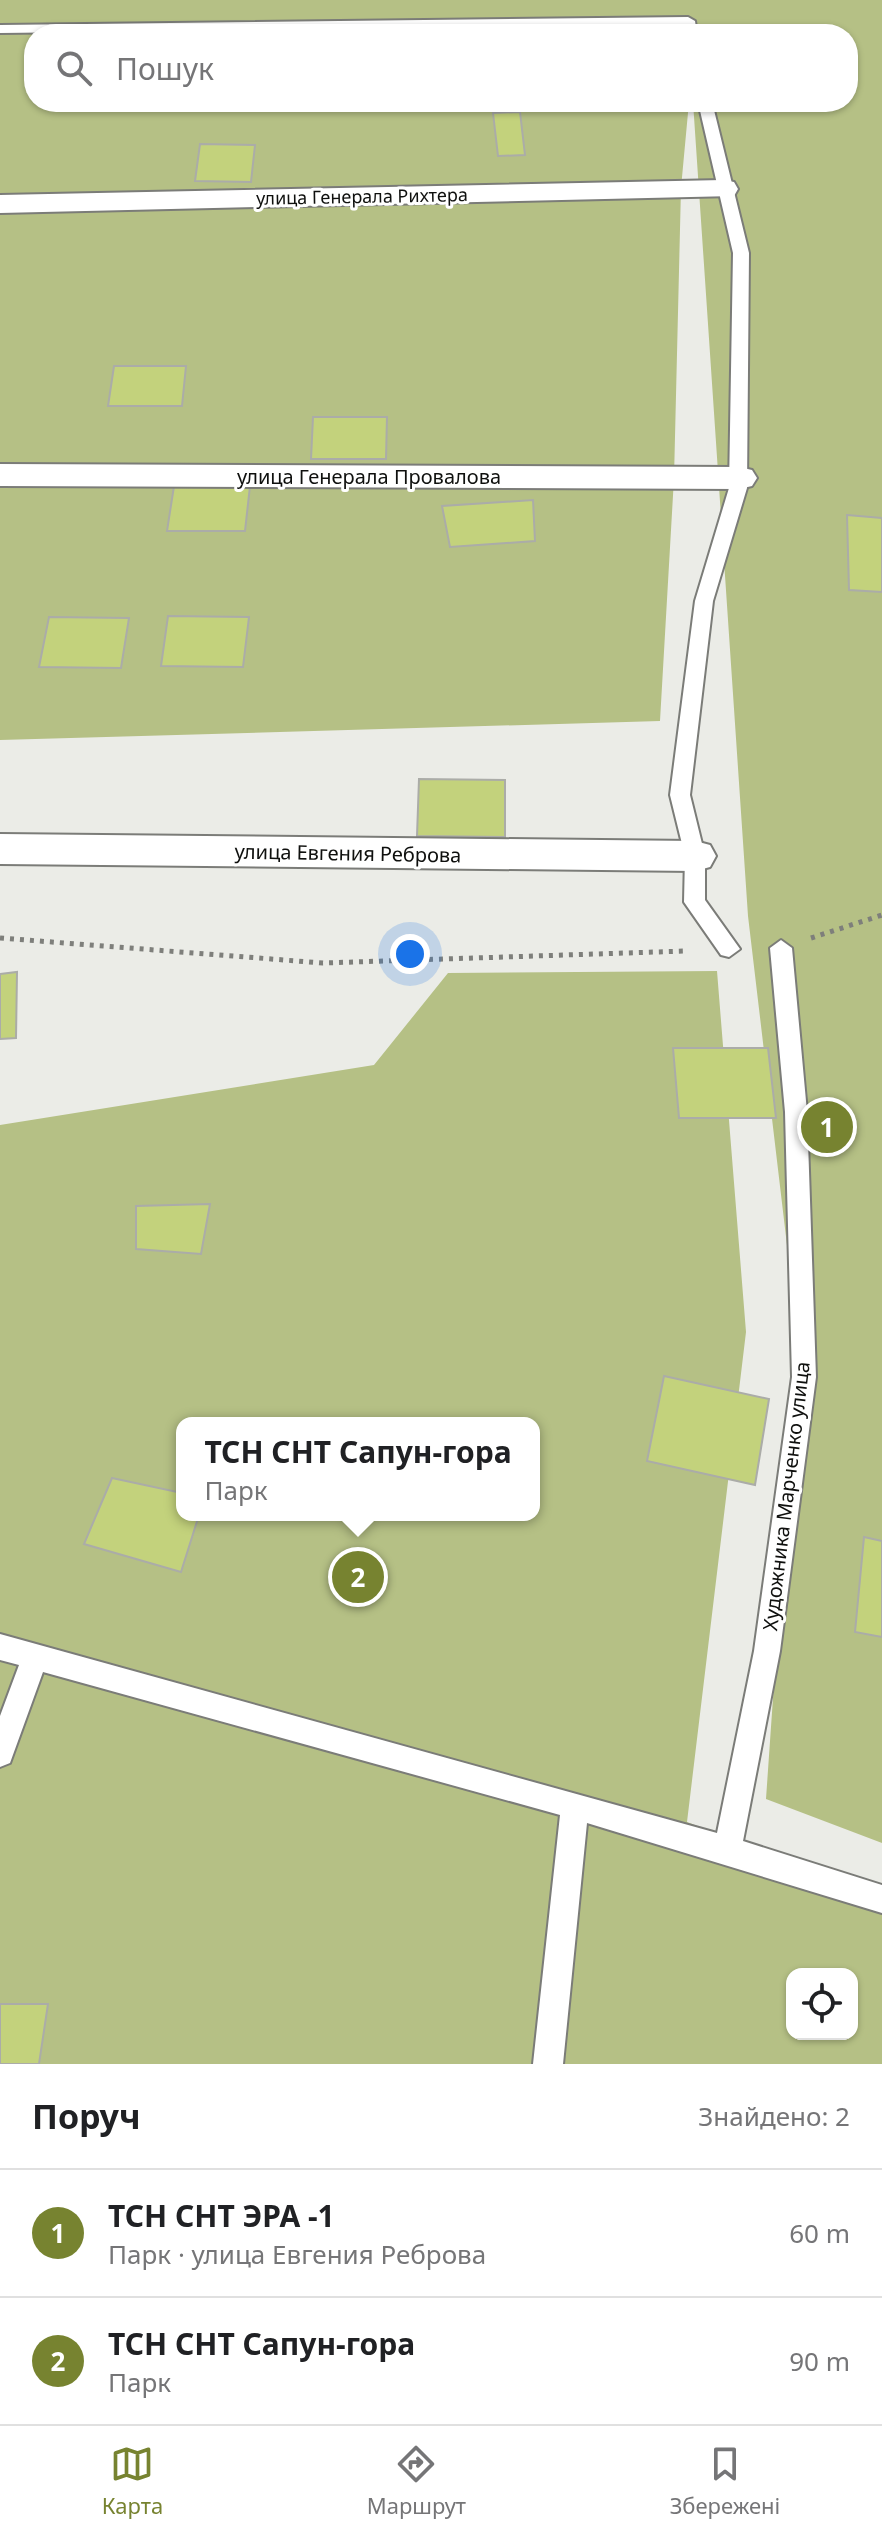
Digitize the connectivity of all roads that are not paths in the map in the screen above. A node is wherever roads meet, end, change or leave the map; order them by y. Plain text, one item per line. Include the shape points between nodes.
1 (430, 24) edge
2 (688, 24) edge
3 (0, 29) edge
4 (24, 29) edge
5 (707, 112) edge
6 (723, 189) junction
7 (0, 204) edge
8 (0, 475) edge
9 (739, 478) junction
10 (0, 849) edge
11 (695, 856) junction
12 (781, 948) road end
13 (729, 949) road end
14 (0, 1647) edge
15 (35, 1657) junction
16 (0, 1753) edge
17 (575, 1805) junction
18 (728, 1848) junction
19 (882, 1899) edge
20 (548, 2064) edge

1 - 2 lane
3 - 4 lane
5 - 6 lane
6 - 7 street, улица Генерала Рихтера
6 - 9 lane via 741,253
8 - 9 street, улица Генерала Провалова
9 - 11 lane via 704,601 688,707 680,795
10 - 11 street, улица Евгения Реброва
11 - 13 lane via 694,902
12 - 18 lane, Художника Марченко улица via 797,1127 804,1377 767,1651
14 - 15 lane
15 - 16 lane
15 - 17 lane
17 - 18 lane
17 - 20 lane
18 - 19 lane

